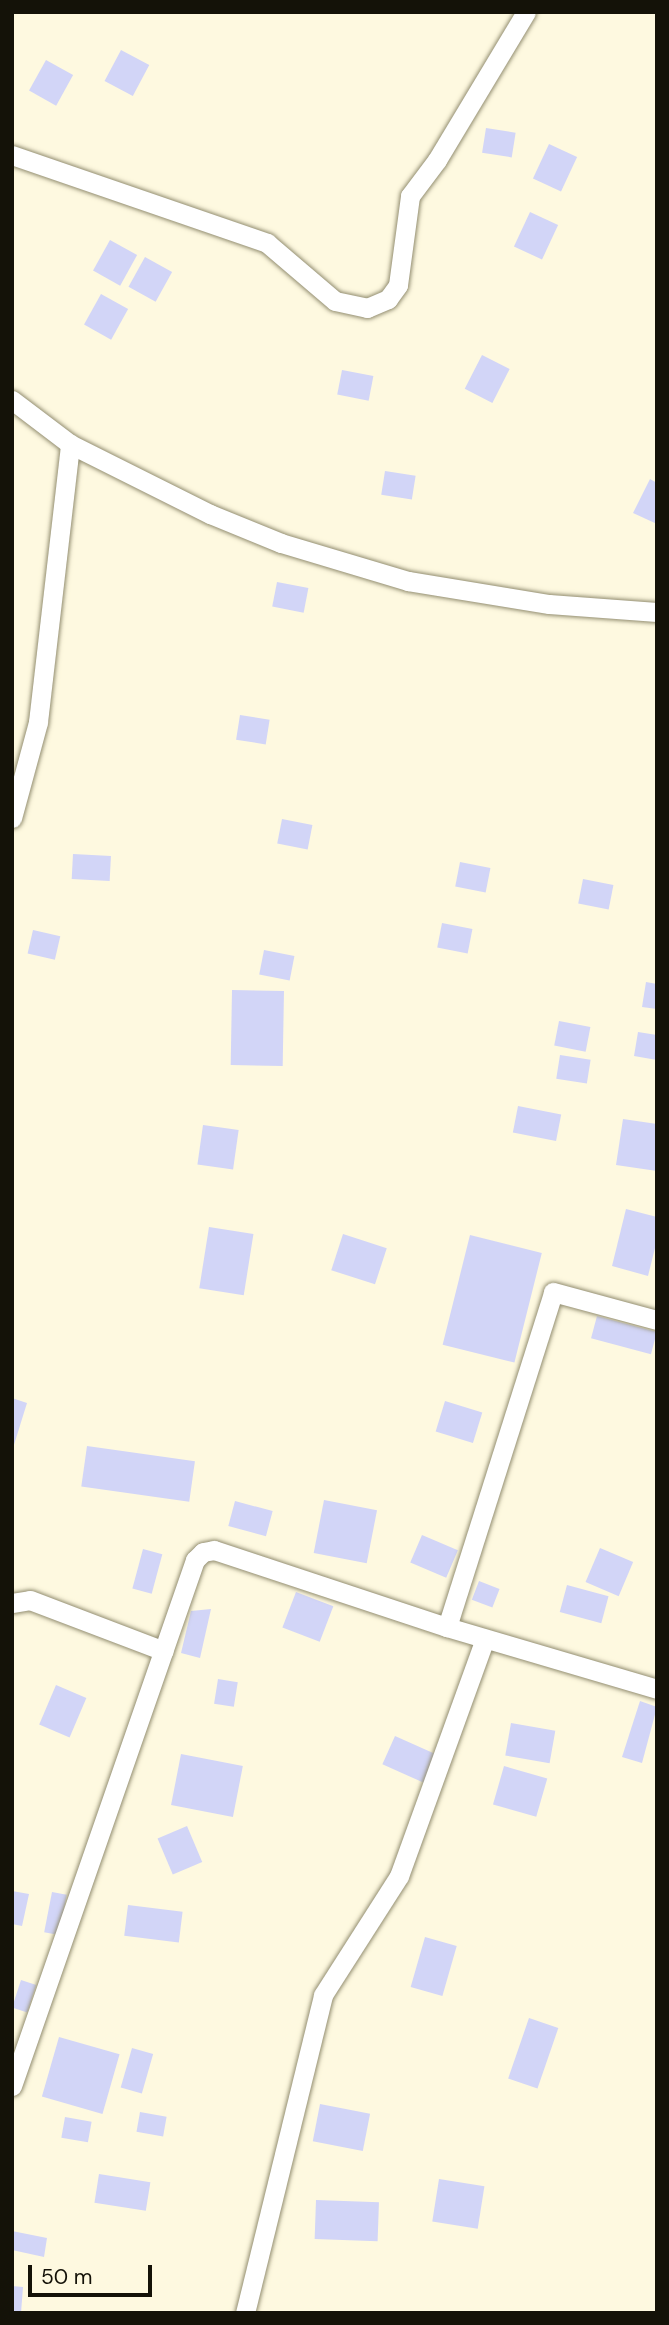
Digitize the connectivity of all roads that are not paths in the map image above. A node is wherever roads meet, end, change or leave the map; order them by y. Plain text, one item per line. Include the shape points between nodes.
1 (526, 12) edge
2 (12, 155) edge
3 (12, 400) edge
4 (70, 444) junction
5 (657, 612) edge
6 (12, 818) edge
7 (657, 1320) edge
8 (12, 1603) edge
9 (447, 1627) junction
10 (485, 1639) junction
11 (164, 1651) junction
12 (657, 1689) edge
13 (12, 2086) edge
14 (245, 2313) edge

1 - 2 street via 437,160 410,196 398,285 388,299 367,309 335,301 267,243
3 - 4 street
4 - 5 street via 210,514 354,566 408,581 549,604
4 - 6 street via 38,722
7 - 9 street via 553,1292
8 - 11 street via 30,1600
9 - 10 street
9 - 11 street via 214,1550 195,1560
10 - 12 street
10 - 14 street via 399,1876 323,1995
11 - 13 street

